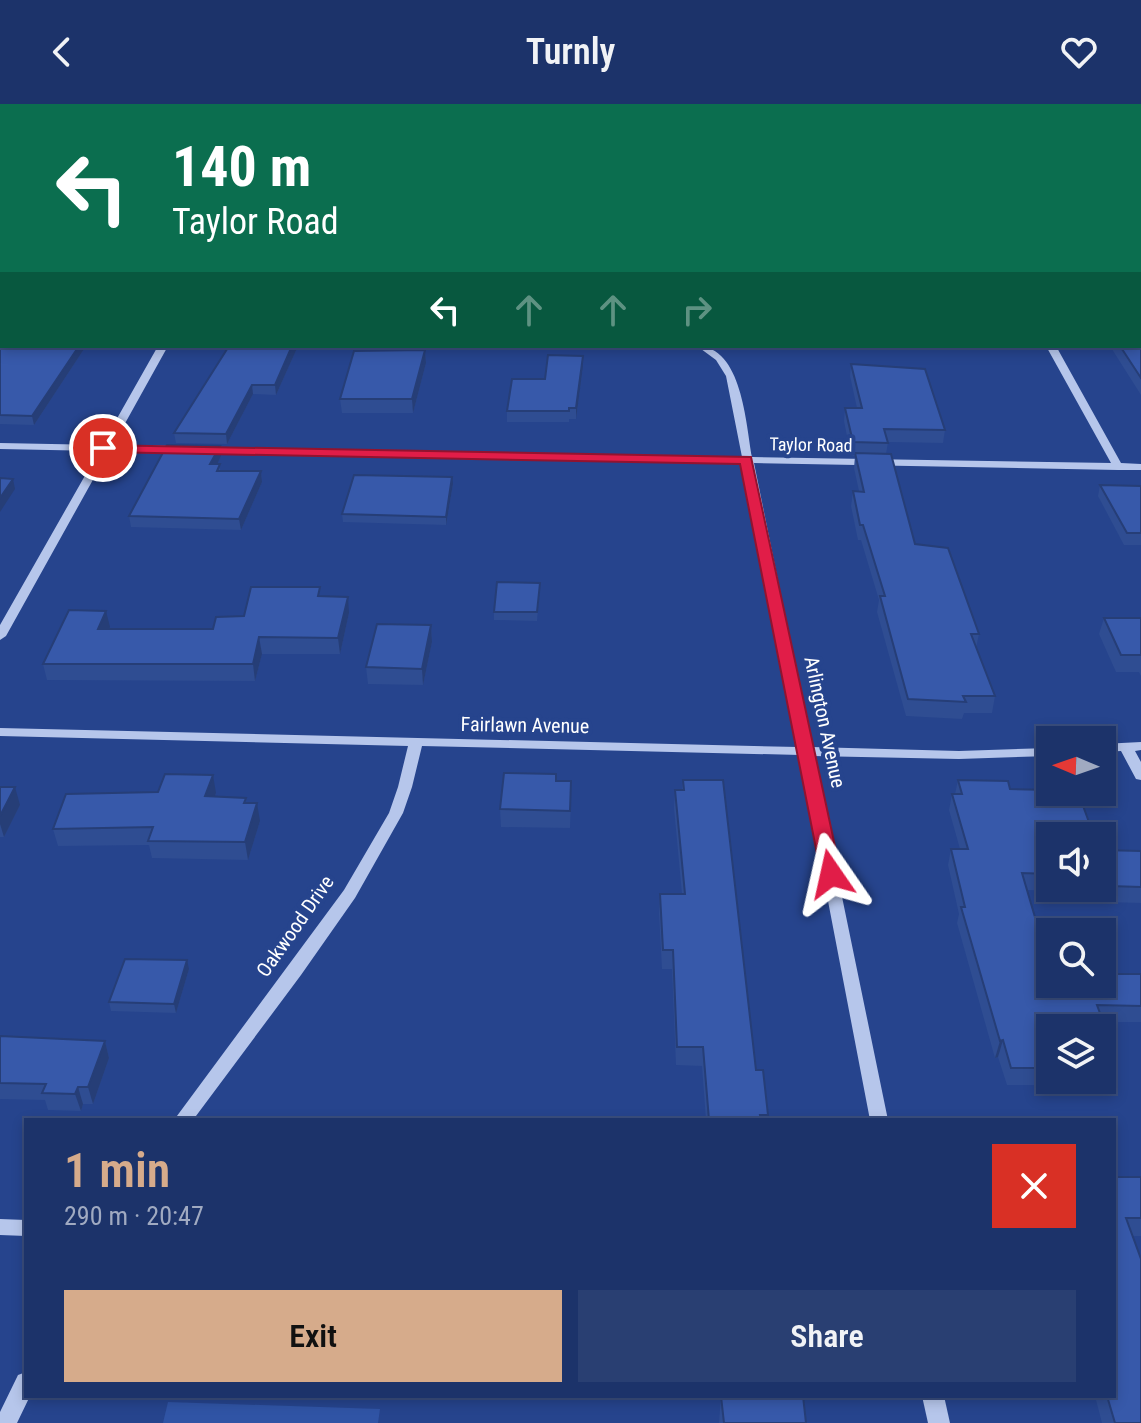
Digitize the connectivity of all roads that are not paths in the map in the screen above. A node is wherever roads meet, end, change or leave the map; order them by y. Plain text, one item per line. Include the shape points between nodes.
1 (162, 348) edge
2 (705, 348) edge
3 (1052, 348) edge
4 (0, 446) edge
5 (103, 448) junction
6 (746, 460) junction
7 (1118, 467) junction
8 (1141, 467) edge
9 (0, 636) edge
10 (0, 732) edge
11 (416, 742) junction
12 (1134, 746) edge
13 (807, 751) junction
14 (1036, 753) edge
15 (1141, 776) edge
16 (185, 1118) edge
17 (879, 1118) edge
18 (0, 1227) edge
19 (24, 1228) edge
20 (24, 1386) edge
21 (933, 1398) edge
22 (6, 1423) edge
23 (939, 1423) edge

1 - 5 street
2 - 6 street, Arlington Avenue via 731,376
3 - 7 street
4 - 5 street, Taylor Road
5 - 6 street, Taylor Road
5 - 9 street
6 - 7 street, Taylor Road
6 - 13 street, Arlington Avenue
7 - 8 street, Taylor Road
10 - 11 street, Fairlawn Avenue
11 - 13 street, Fairlawn Avenue
11 - 16 street, Oakwood Drive via 397,810 368,862 305,958
12 - 15 street
13 - 14 street, Fairlawn Avenue
13 - 17 street, Arlington Avenue
18 - 19 street
20 - 22 street
21 - 23 street

